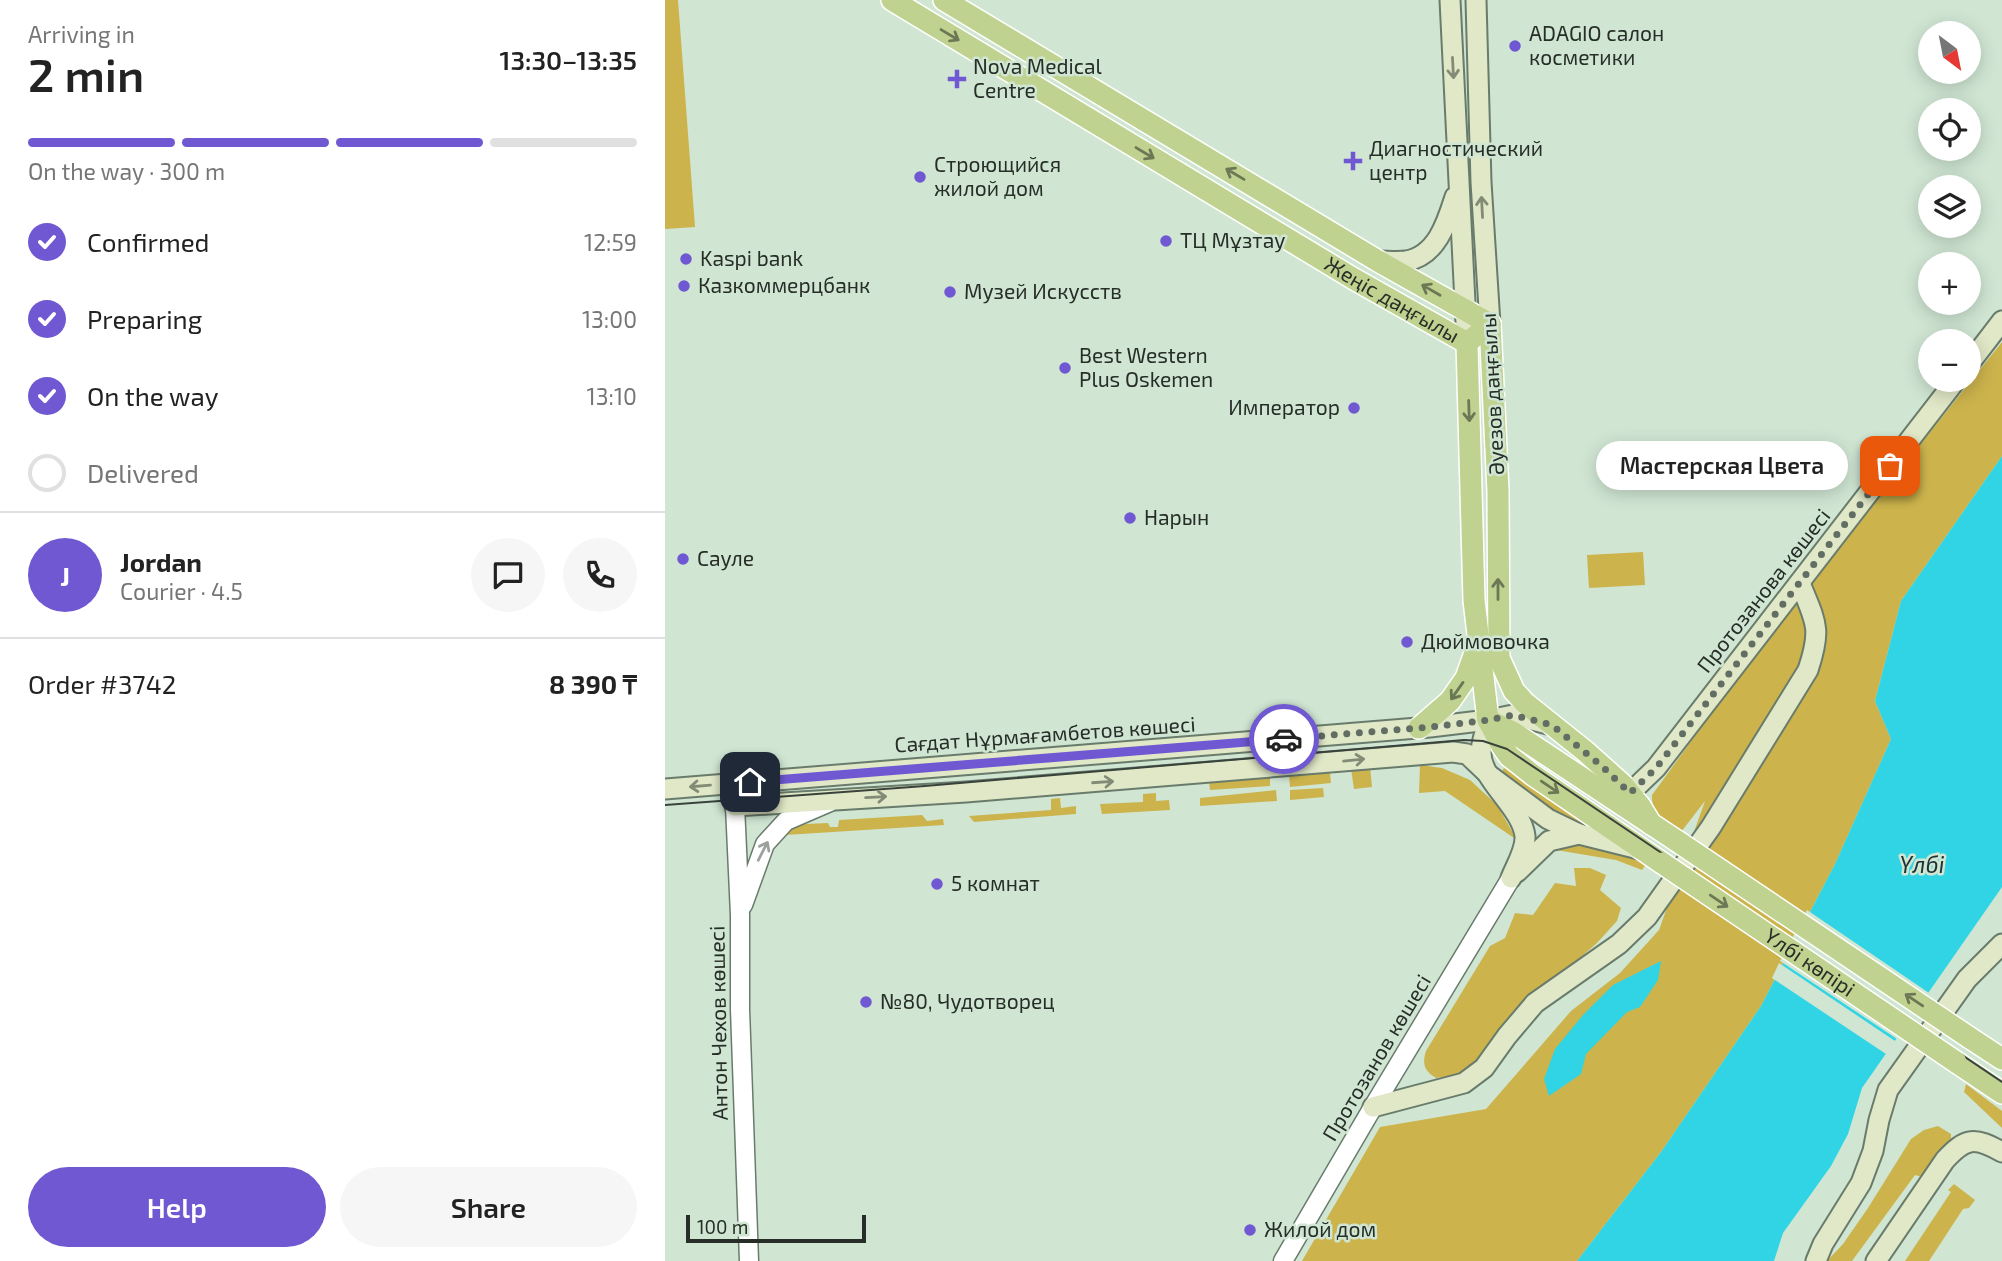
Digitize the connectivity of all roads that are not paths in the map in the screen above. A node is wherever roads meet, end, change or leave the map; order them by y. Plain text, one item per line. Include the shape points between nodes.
1 (892, 0) edge
2 (944, 0) edge
3 (1450, 0) edge
4 (1476, 0) edge
5 (1479, 125) junction
6 (1456, 126) junction
7 (1459, 182) junction
8 (1378, 261) junction
9 (1465, 310) junction
10 (2002, 321) edge
11 (1490, 324) junction
12 (1467, 343) junction
13 (1981, 348) edge
14 (1948, 392) edge
15 (1800, 583) junction
16 (1478, 642) junction
17 (1488, 720) junction
18 (1552, 725) junction
19 (1424, 727) junction
20 (1482, 745) junction
21 (1453, 752) junction
22 (1509, 756) junction
23 (1489, 775) junction
24 (734, 783) junction
25 (665, 789) edge
26 (1630, 793) junction
27 (836, 799) junction
28 (734, 806) junction
29 (1651, 824) junction
30 (1579, 834) junction
31 (1642, 850) junction
32 (1511, 878) junction
33 (740, 915) junction
34 (2002, 944) edge
35 (2002, 1059) edge
36 (2002, 1093) edge
37 (1373, 1107) junction
38 (2002, 1152) edge
39 (749, 1261) edge
40 (1283, 1261) edge
41 (1816, 1261) edge
42 (1876, 1261) edge

1 -> 12 main road, Жеңіс даңғылы
8 -> 2 main road, Жеңіс даңғылы
3 -> 6 main road, Әуезов даңғылы
4 - 5 main road, Әуезов даңғылы
5 - 6 main road
11 -> 5 main road, Әуезов даңғылы
6 - 7 main road, Әуезов даңғылы
7 - 8 main road via 1445,227 1430,248 1406,261
7 - 9 main road, Әуезов даңғылы
9 -> 8 main road, Жеңіс даңғылы
9 - 11 main road, Жеңіс даңғылы
9 - 12 main road, Әуезов даңғылы
10 - 13 main road
11 - 12 main road, Жеңіс даңғылы
18 -> 11 main road, Әуезов даңғылы via 1514,691 1499,658 1499,491
12 -> 16 main road, Әуезов даңғылы
14 - 15 main road, Протозанова көшесі
15 - 26 main road, Протозанова көшесі via 1656,768
15 - 37 main road via 1817,628 1808,670 1711,827 1647,917 1619,944 1535,1003 1475,1077
16 - 17 main road, Әуезов даңғылы
16 -> 19 main road via 1466,678
17 - 18 main road, Сағдат Нұрмағамбетов көшесі via 1513,715
17 - 19 main road, Сағдат Нұрмағамбетов көшесі
17 - 20 main road
17 - 22 main road
17 - 29 main road, Үлбі көпірі
18 - 26 main road, Әуезов даңғылы
19 - 24 main road, Сағдат Нұрмағамбетов көшесі
20 - 21 main road
20 - 22 main road
20 - 23 main road
21 - 23 main road via 1467,754
27 -> 21 main road
22 -> 31 main road, Үлбі көпірі
23 - 30 main road via 1548,819
23 - 32 main road via 1525,834
24 -> 25 main road, Сағдат Нұрмағамбетов көшесі
24 - 28 main road, Антон Чехов көшесі
26 - 29 main road, Әуезов даңғылы
27 - 28 main road
33 -> 27 street via 765,844 786,821
28 - 33 street, Антон Чехов көшесі
35 -> 29 main road, Үлбі көпірі, bridge
30 - 31 main road
30 - 32 main road via 1549,841
31 -> 36 main road, Үлбі көпірі, bridge
32 - 37 street, Протозанов көшесі
33 - 39 street, Антон Чехов көшесі
34 - 41 main road via 1967,979 1888,1090 1874,1151 1861,1183
37 - 40 street, Протозанов көшесі
38 - 42 main road via 1985,1143 1959,1145

